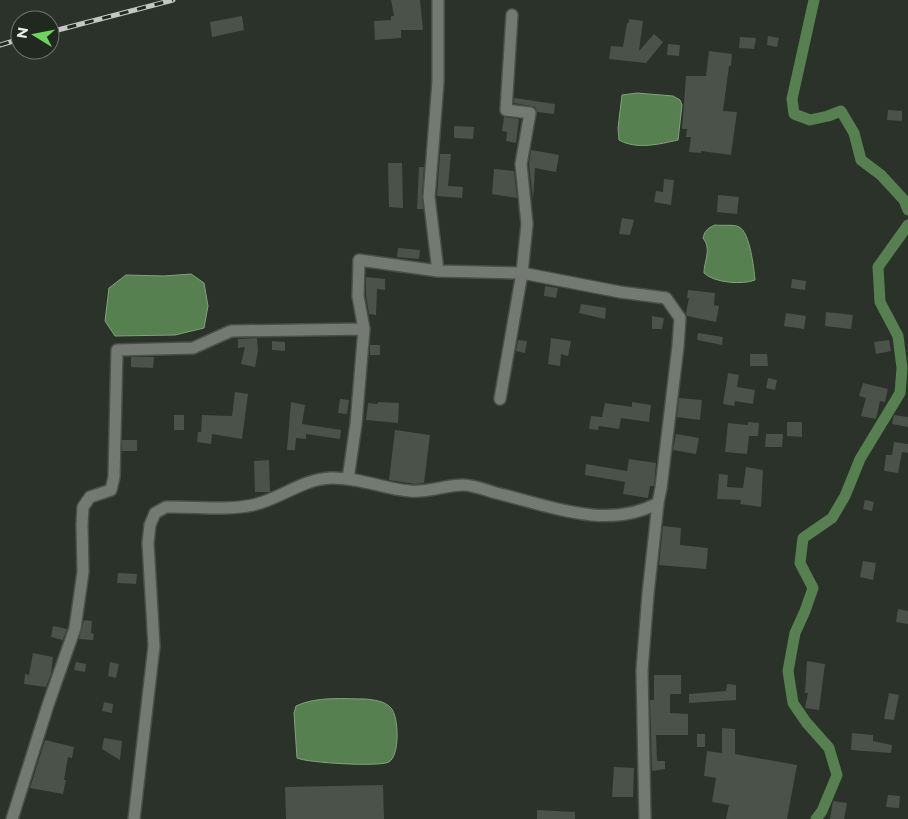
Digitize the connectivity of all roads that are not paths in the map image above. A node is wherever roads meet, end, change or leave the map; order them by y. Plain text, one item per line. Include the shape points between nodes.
1 (438, 0) edge
2 (512, 15) dead end
3 (438, 271) junction
4 (522, 273) junction
5 (364, 329) junction
6 (500, 399) dead end
7 (348, 479) junction
8 (658, 504) junction
9 (12, 819) edge
10 (134, 819) edge
11 (645, 819) edge

1 - 3 street via 438,82 429,197
2 - 4 street via 506,110 530,113 521,164 527,224
3 - 4 street
3 - 5 street via 359,260 358,296
4 - 6 street
4 - 8 street via 666,298 680,318
5 - 7 street
5 - 9 street via 231,331 194,348 117,350 114,477 111,490 90,496 83,507 83,572 75,628
7 - 8 street via 425,492 463,485 550,508 594,514 620,516
7 - 10 street via 306,482 269,501 251,505 166,507 155,513 148,544 154,646
8 - 11 street via 642,670

